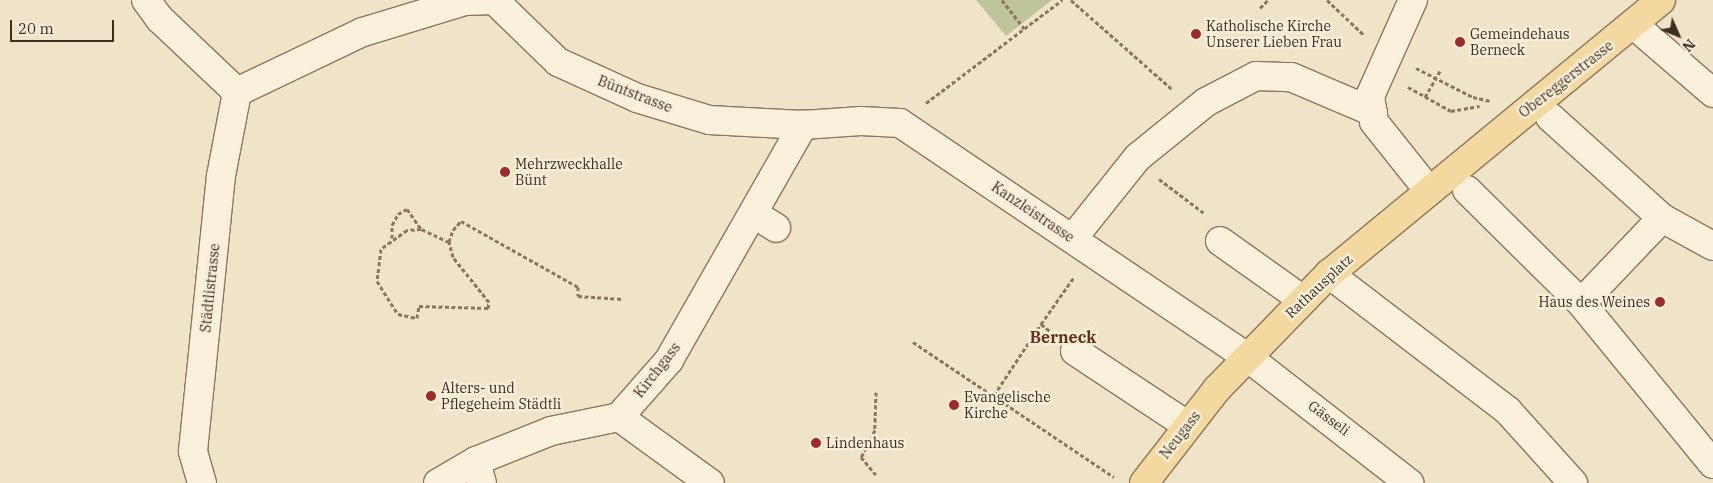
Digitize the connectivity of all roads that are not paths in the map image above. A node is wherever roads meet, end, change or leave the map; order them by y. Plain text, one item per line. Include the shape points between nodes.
1 (146, 0) edge
2 (494, 0) edge
3 (1413, 0) edge
4 (1661, 0) edge
5 (1634, 25) junction
6 (237, 92) junction
7 (1713, 93) edge
8 (1373, 112) junction
9 (1550, 117) dead end
10 (803, 125) junction
11 (1470, 157) joint
12 (1467, 190) dead end
13 (1429, 191) junction
14 (1662, 218) junction
15 (1220, 241) dead end
16 (1083, 245) junction
17 (1713, 246) edge
18 (1329, 274) junction
19 (1303, 300) junction
20 (1581, 303) junction
21 (1075, 352) road end
22 (1246, 356) junction
23 (1217, 388) joint
24 (619, 417) junction
25 (1187, 425) junction
26 (1713, 464) edge
27 (479, 472) edge
28 (1131, 482) edge
29 (202, 483) edge
30 (438, 483) edge
31 (710, 483) edge
32 (1409, 483) edge
33 (1573, 483) edge

1 - 6 street via 160,19
2 - 6 street via 465,1 363,32
2 - 10 street, Büntstrasse via 558,62 637,98 710,120
3 - 8 street via 1370,96
4 - 5 main road, Obereggerstrasse
5 - 7 street
5 - 11 main road, Obereggerstrasse
6 - 29 street, Städtlistrasse via 221,176 193,451
8 - 13 street via 1374,122
8 - 16 street via 1291,77 1256,76 1196,110 1135,161
9 - 14 street
10 - 16 street, Kanzleistrasse via 861,121 900,123
10 - 24 street, Kirchgass via 765,221 669,360
11 - 13 main road, Rathausplatz
12 - 20 street
13 - 18 main road, Rathausplatz
14 - 17 street
14 - 20 street
15 - 19 street
16 - 22 street, Kanzleistrasse
18 - 19 main road, Rathausplatz
18 - 33 street via 1508,412
19 - 22 main road, Rathausplatz
20 - 26 street
21 - 25 street
22 - 23 main road, Rathausplatz
22 - 32 street, Gässeli
23 - 25 main road, Neugass
24 - 27 street via 551,431
24 - 31 street
25 - 28 main road, Neugass
27 - 30 street

